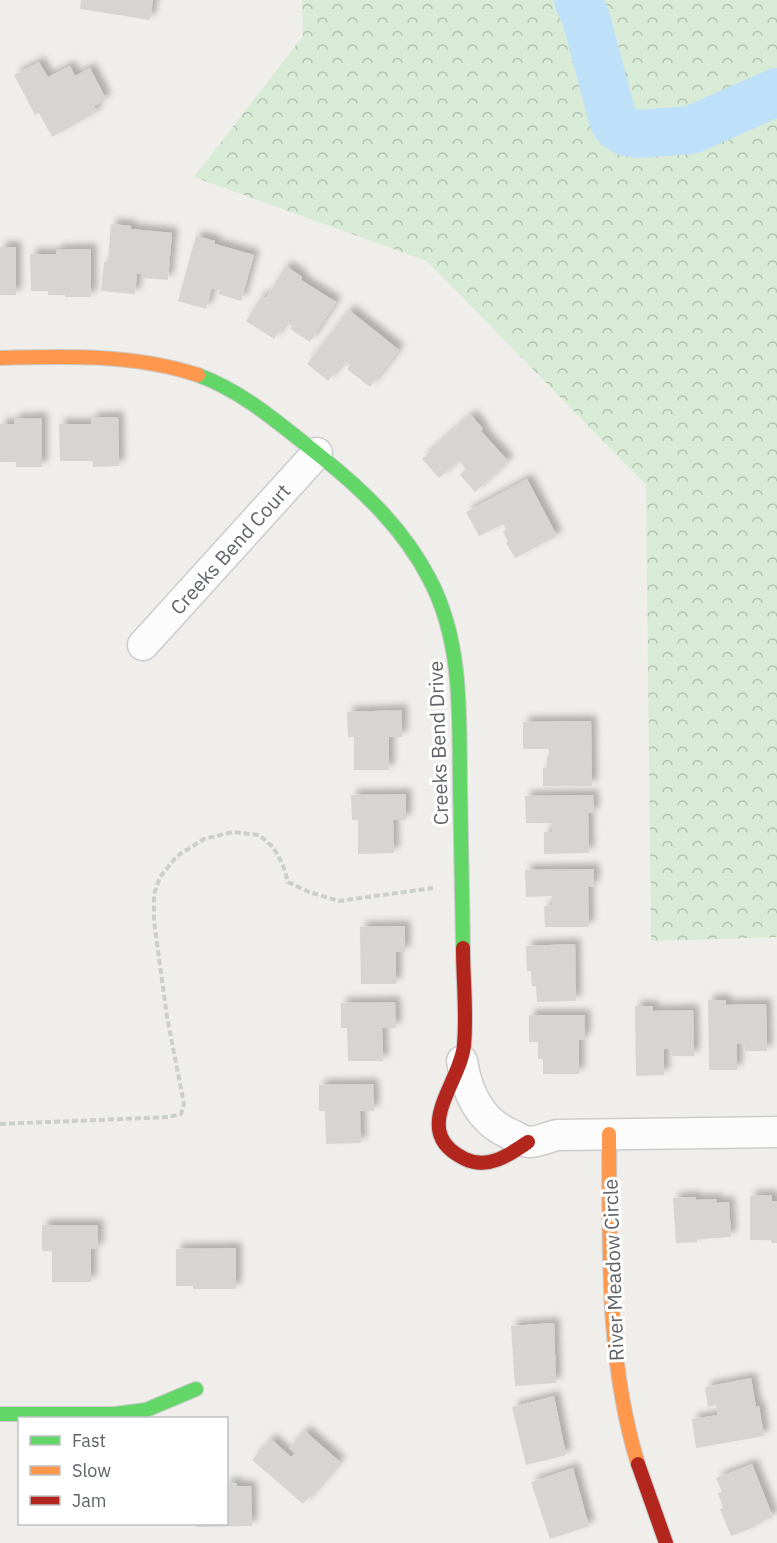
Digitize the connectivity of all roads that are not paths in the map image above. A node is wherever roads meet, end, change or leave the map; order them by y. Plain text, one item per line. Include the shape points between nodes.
1 (0, 358) edge
2 (317, 453) junction
3 (143, 645) dead end
4 (462, 1061) junction
5 (777, 1132) edge
6 (609, 1134) junction
7 (528, 1142) junction
8 (196, 1389) dead end
9 (0, 1414) edge
10 (666, 1543) edge

1 - 2 street, Creeks Bend Drive via 113,357 187,372 225,387 266,412
2 - 3 street, Creeks Bend Court
2 - 4 street, Creeks Bend Drive via 390,519 424,567 453,642 458,679
4 - 7 street via 465,1082 486,1118 502,1131
4 - 7 street, Creeks Bend Drive via 440,1111 439,1125 445,1143 468,1161 486,1163 500,1160
5 - 6 street
6 - 7 street via 557,1135
6 - 10 street, River Meadow Circle via 612,1328 618,1383 629,1437
8 - 9 street via 136,1412

